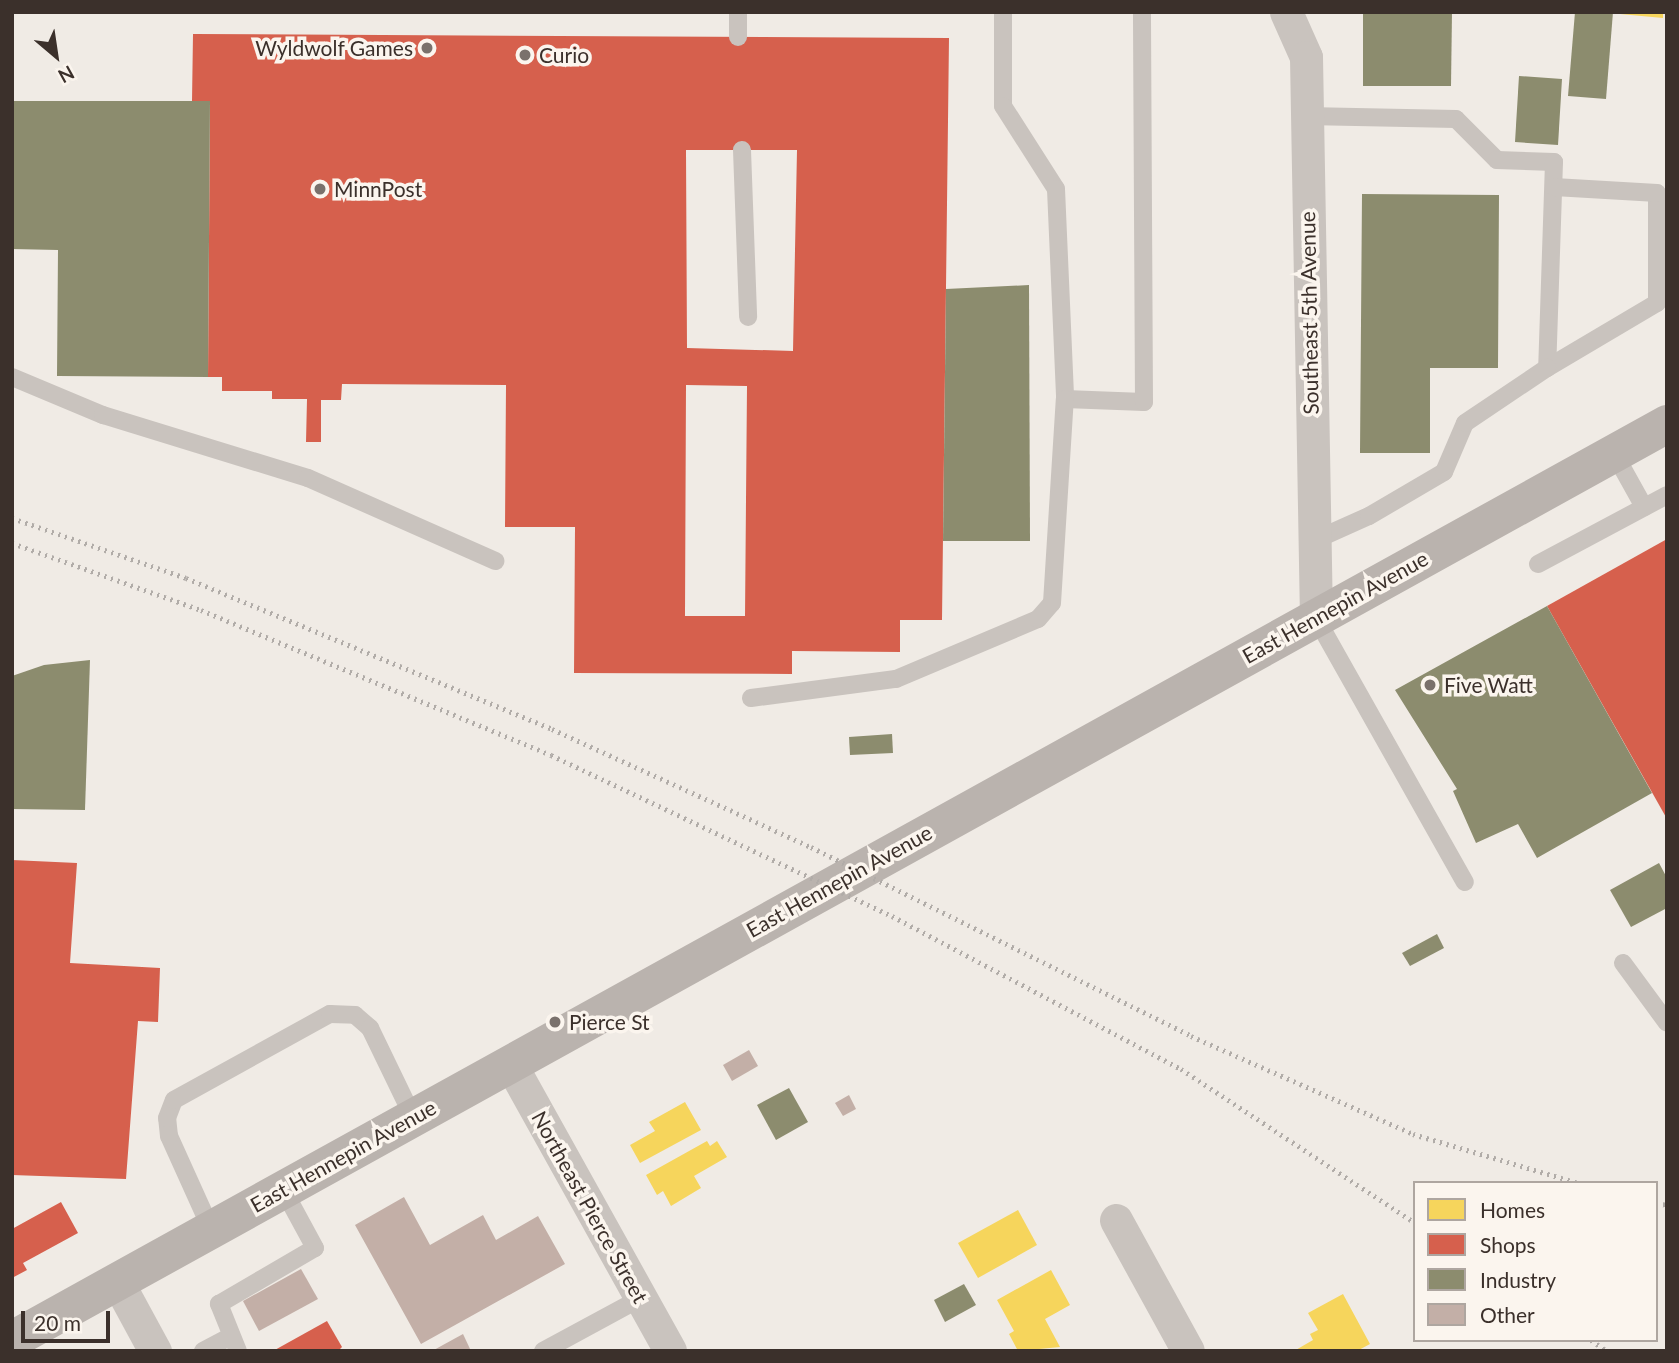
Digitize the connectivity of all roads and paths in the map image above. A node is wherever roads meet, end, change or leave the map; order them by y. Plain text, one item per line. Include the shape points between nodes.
1 (738, 12) edge
2 (1003, 12) edge
3 (1142, 12) edge
4 (1286, 12) edge
5 (738, 37) dead end
6 (1306, 116) junction
7 (742, 150) dead end
8 (1554, 187) junction
9 (748, 317) dead end
10 (1546, 368) junction
11 (12, 377) edge
12 (1065, 400) junction
13 (1667, 424) edge
14 (1614, 453) junction
15 (1667, 495) edge
16 (1644, 507) junction
17 (1313, 541) junction
18 (495, 561) dead end
19 (1538, 564) dead end
20 (1316, 618) junction
21 (751, 698) dead end
22 (1465, 882) dead end
23 (1623, 963) dead end
24 (1667, 1023) edge
25 (510, 1063) junction
26 (413, 1117) junction
27 (283, 1189) junction
28 (1116, 1220) dead end
29 (211, 1229) junction
30 (117, 1281) junction
31 (641, 1298) junction
32 (12, 1340) edge
33 (234, 1344) edge
34 (155, 1351) edge
35 (203, 1351) edge
36 (543, 1351) edge
37 (670, 1351) edge
38 (1188, 1351) edge

1 - 5 lane
2 - 12 lane via 1003,106 1056,189
3 - 12 lane via 1144,402
4 - 6 street, Southeast 5th Avenue via 1306,57
6 - 8 lane via 1456,119 1497,160 1554,162
6 - 17 street, Southeast 5th Avenue
7 - 9 lane
8 - 10 lane
8 - 10 lane via 1657,193 1657,303
10 - 17 lane via 1465,424 1444,472 1369,516
11 - 18 lane via 103,415 308,478
12 - 21 lane via 1052,603 1038,620 896,679
13 - 14 main road, East Hennepin Avenue
14 - 16 lane
14 - 20 main road, East Hennepin Avenue
15 - 16 lane
16 - 19 lane
17 - 20 street, Southeast 5th Avenue
20 - 22 lane
20 - 25 main road, East Hennepin Avenue
23 - 24 lane
25 - 26 main road, East Hennepin Avenue
25 - 31 street, Northeast Pierce Street
26 - 27 main road, East Hennepin Avenue
26 - 29 lane via 370,1028 355,1015 330,1014 174,1100 167,1118 169,1136
27 - 29 main road, East Hennepin Avenue
27 - 33 lane via 314,1248 219,1304
28 - 38 street
29 - 30 main road, East Hennepin Avenue
30 - 32 main road, East Hennepin Avenue
30 - 34 street
31 - 36 lane
31 - 37 street, Northeast Pierce Street
33 - 35 lane

